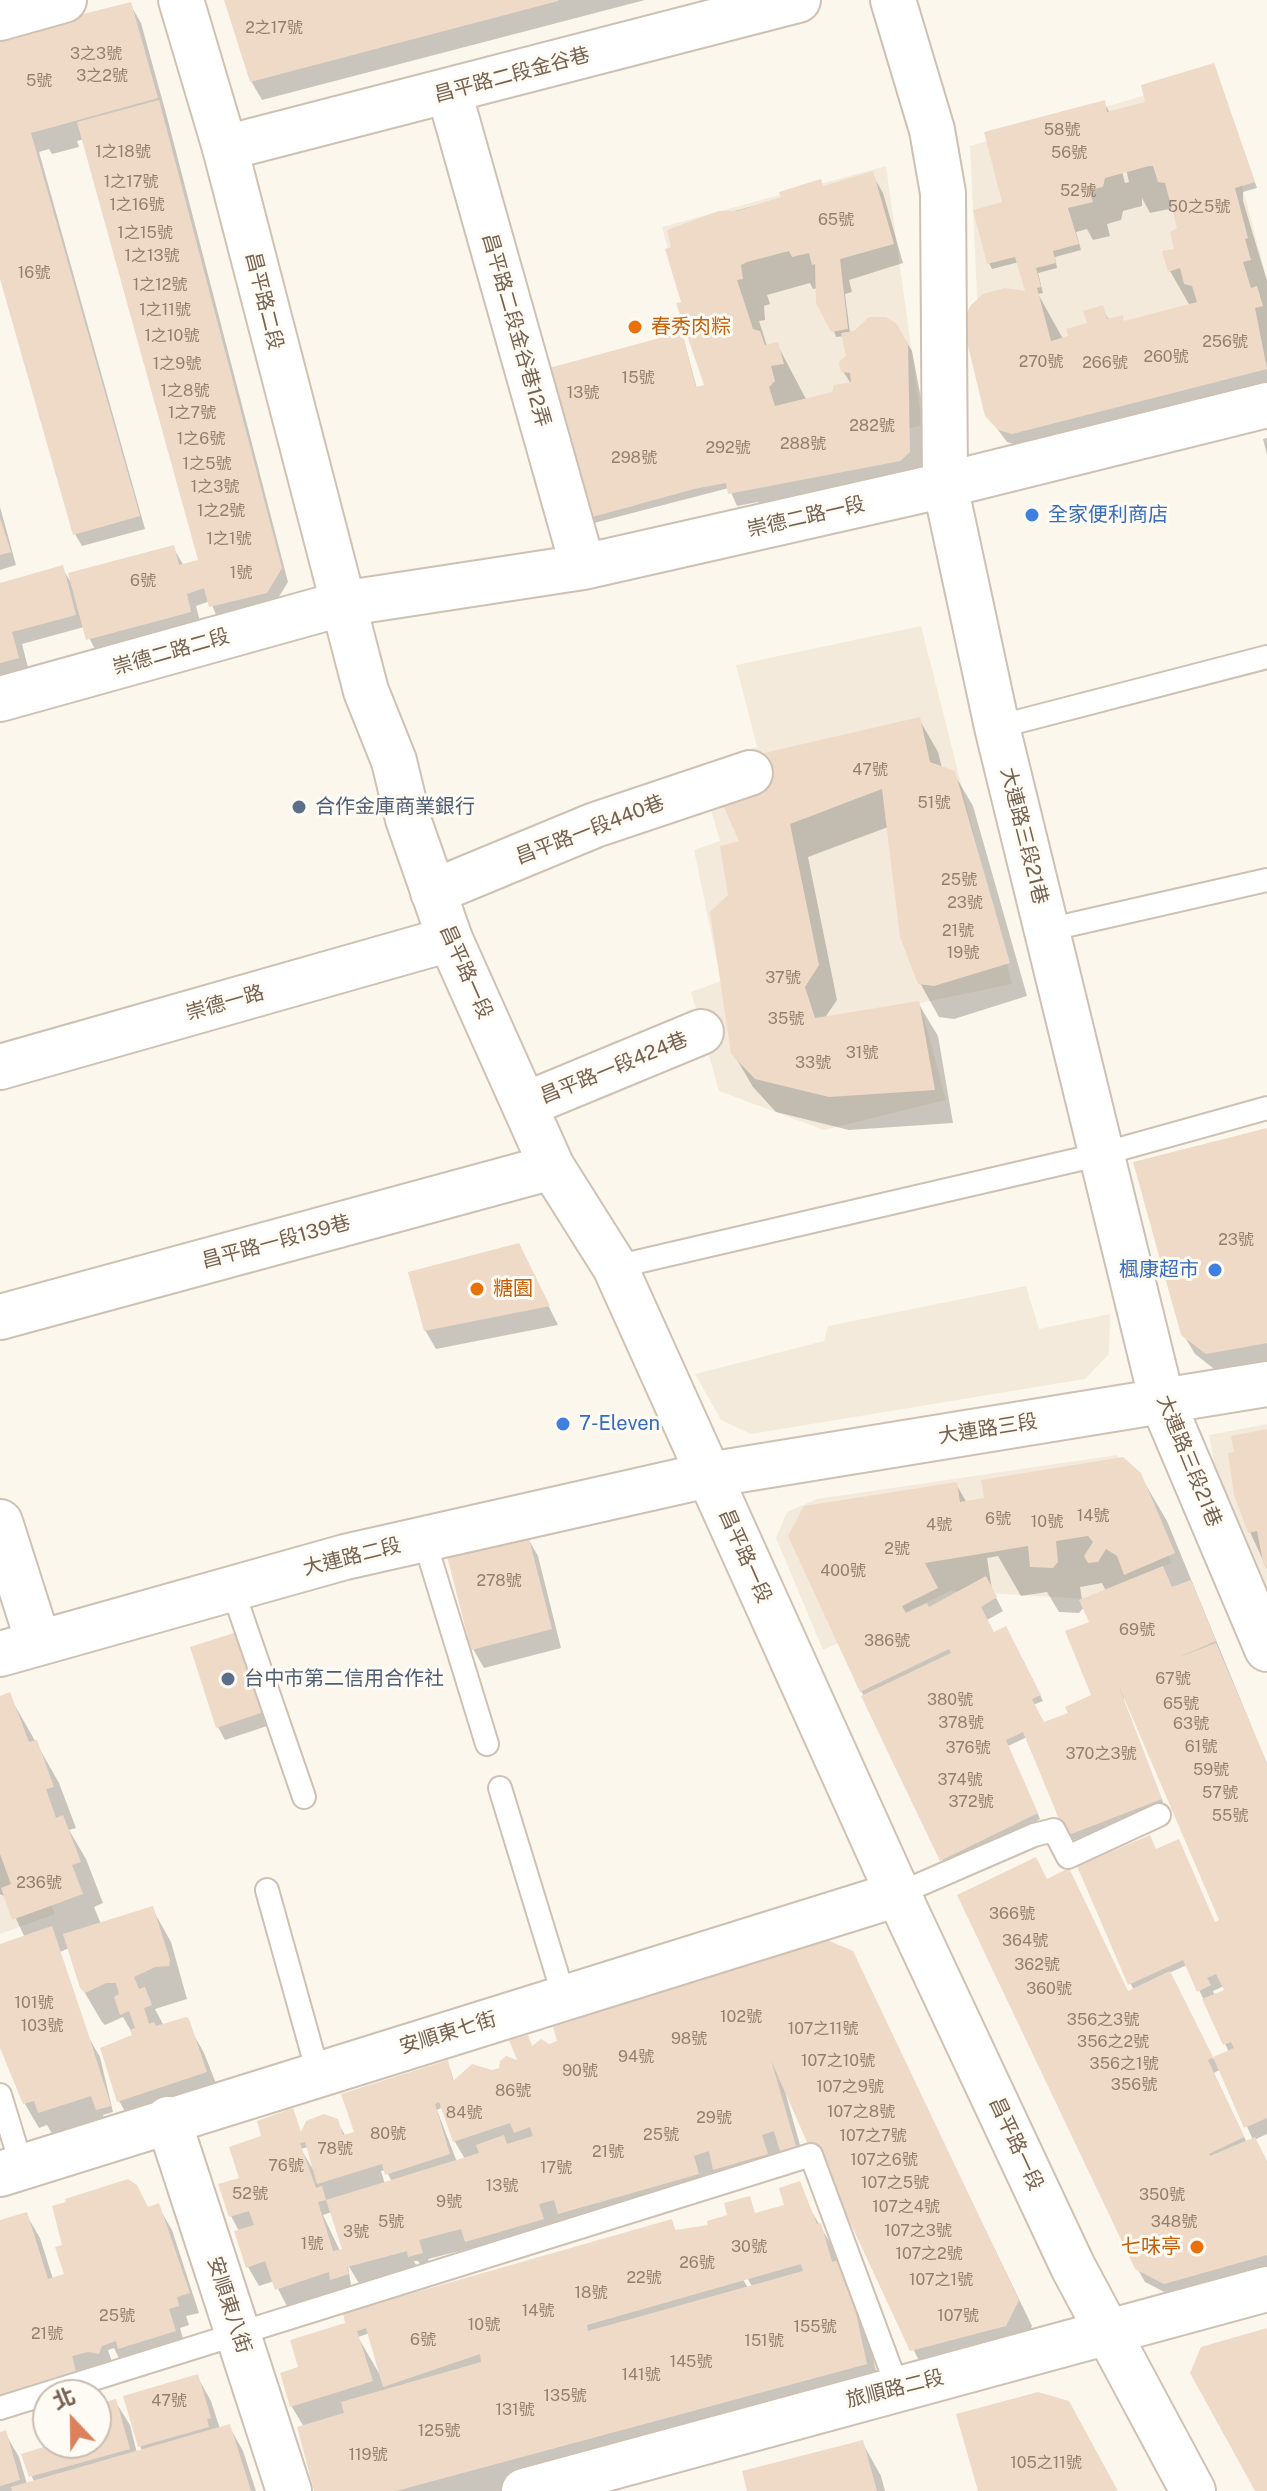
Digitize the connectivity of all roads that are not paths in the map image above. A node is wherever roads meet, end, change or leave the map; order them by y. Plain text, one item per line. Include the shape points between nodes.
1 (64, 0) edge
2 (181, 0) edge
3 (798, 0) edge
4 (893, 0) edge
5 (0, 18) edge
6 (449, 92) junction
7 (225, 148) junction
8 (1267, 405) edge
9 (945, 485) junction
10 (583, 567) junction
11 (341, 604) junction
12 (1267, 657) edge
13 (0, 699) edge
14 (997, 727) junction
15 (750, 773) dead end
16 (1267, 880) edge
17 (433, 892) junction
18 (1047, 930) junction
19 (450, 939) junction
20 (701, 1032) dead end
21 (0, 1067) edge
22 (527, 1104) junction
23 (1267, 1108) edge
24 (1102, 1154) junction
25 (552, 1167) junction
26 (615, 1267) junction
27 (0, 1317) edge
28 (1267, 1384) edge
29 (1162, 1401) junction
30 (708, 1475) junction
31 (0, 1522) edge
32 (424, 1539) junction
33 (232, 1588) junction
34 (19, 1648) edge
35 (1267, 1649) edge
36 (487, 1744) dead end
37 (500, 1788) dead end
38 (304, 1797) dead end
39 (1159, 1815) dead end
40 (267, 1890) dead end
41 (898, 1894) junction
42 (564, 1997) junction
43 (318, 2073) junction
44 (0, 2095) edge
45 (168, 2119) junction
46 (11, 2171) edge
47 (1267, 2289) edge
48 (237, 2331) junction
49 (1110, 2334) junction
50 (898, 2389) junction
51 (0, 2408) edge
52 (289, 2491) edge
53 (524, 2491) edge
54 (1193, 2491) edge

1 - 5 street
2 - 7 street, 昌平路二段
3 - 6 street, 昌平路二段金谷巷
4 - 9 street, 大連路三段21巷 via 932,130 943,193
6 - 7 street, 昌平路二段金谷巷
6 - 10 street, 昌平路二段金谷巷12弄
7 - 11 street, 昌平路二段
8 - 9 street, 崇德二路一段
9 - 10 street, 崇德二路一段
9 - 14 street, 大連路三段21巷
10 - 11 street, 崇德二路一段
11 - 13 street, 崇德二路二段
11 - 17 street, 昌平路一段
12 - 14 lane
14 - 18 street, 大連路三段21巷
15 - 17 street, 昌平路一段440巷 via 595,825
16 - 18 lane
17 - 19 street, 昌平路一段
18 - 24 street, 大連路三段21巷
19 - 21 street, 崇德一路
19 - 22 street, 昌平路一段
20 - 22 street, 昌平路一段424巷
22 - 25 street, 昌平路一段
23 - 24 lane
24 - 26 lane
24 - 29 street, 大連路三段21巷
25 - 26 street, 昌平路一段
25 - 27 street, 昌平路一段139巷
26 - 30 street, 昌平路一段
28 - 29 street, 大連路三段
29 - 30 street, 大連路三段
29 - 35 street, 大連路三段21巷
30 - 32 street, 大連路二段
30 - 41 street, 昌平路一段
31 - 34 street
32 - 33 street, 大連路二段
32 - 36 lane
33 - 34 street, 大連路二段
33 - 38 lane
37 - 42 lane
39 - 41 lane via 1068,1857 1054,1830 1034,1835
40 - 43 lane
41 - 42 street, 安順東七街
41 - 49 street, 昌平路一段 via 1073,2267
42 - 43 street, 安順東七街
43 - 45 street, 安順東七街
44 - 46 lane
45 - 46 street, 安順東七街
45 - 48 street, 安順東八街
47 - 49 street, 旅順路二段
48 - 50 lane via 811,2155
48 - 51 lane
48 - 52 street, 安順東八街
49 - 50 street, 旅順路二段
49 - 54 street, 昌平路一段
50 - 53 street, 旅順路二段

